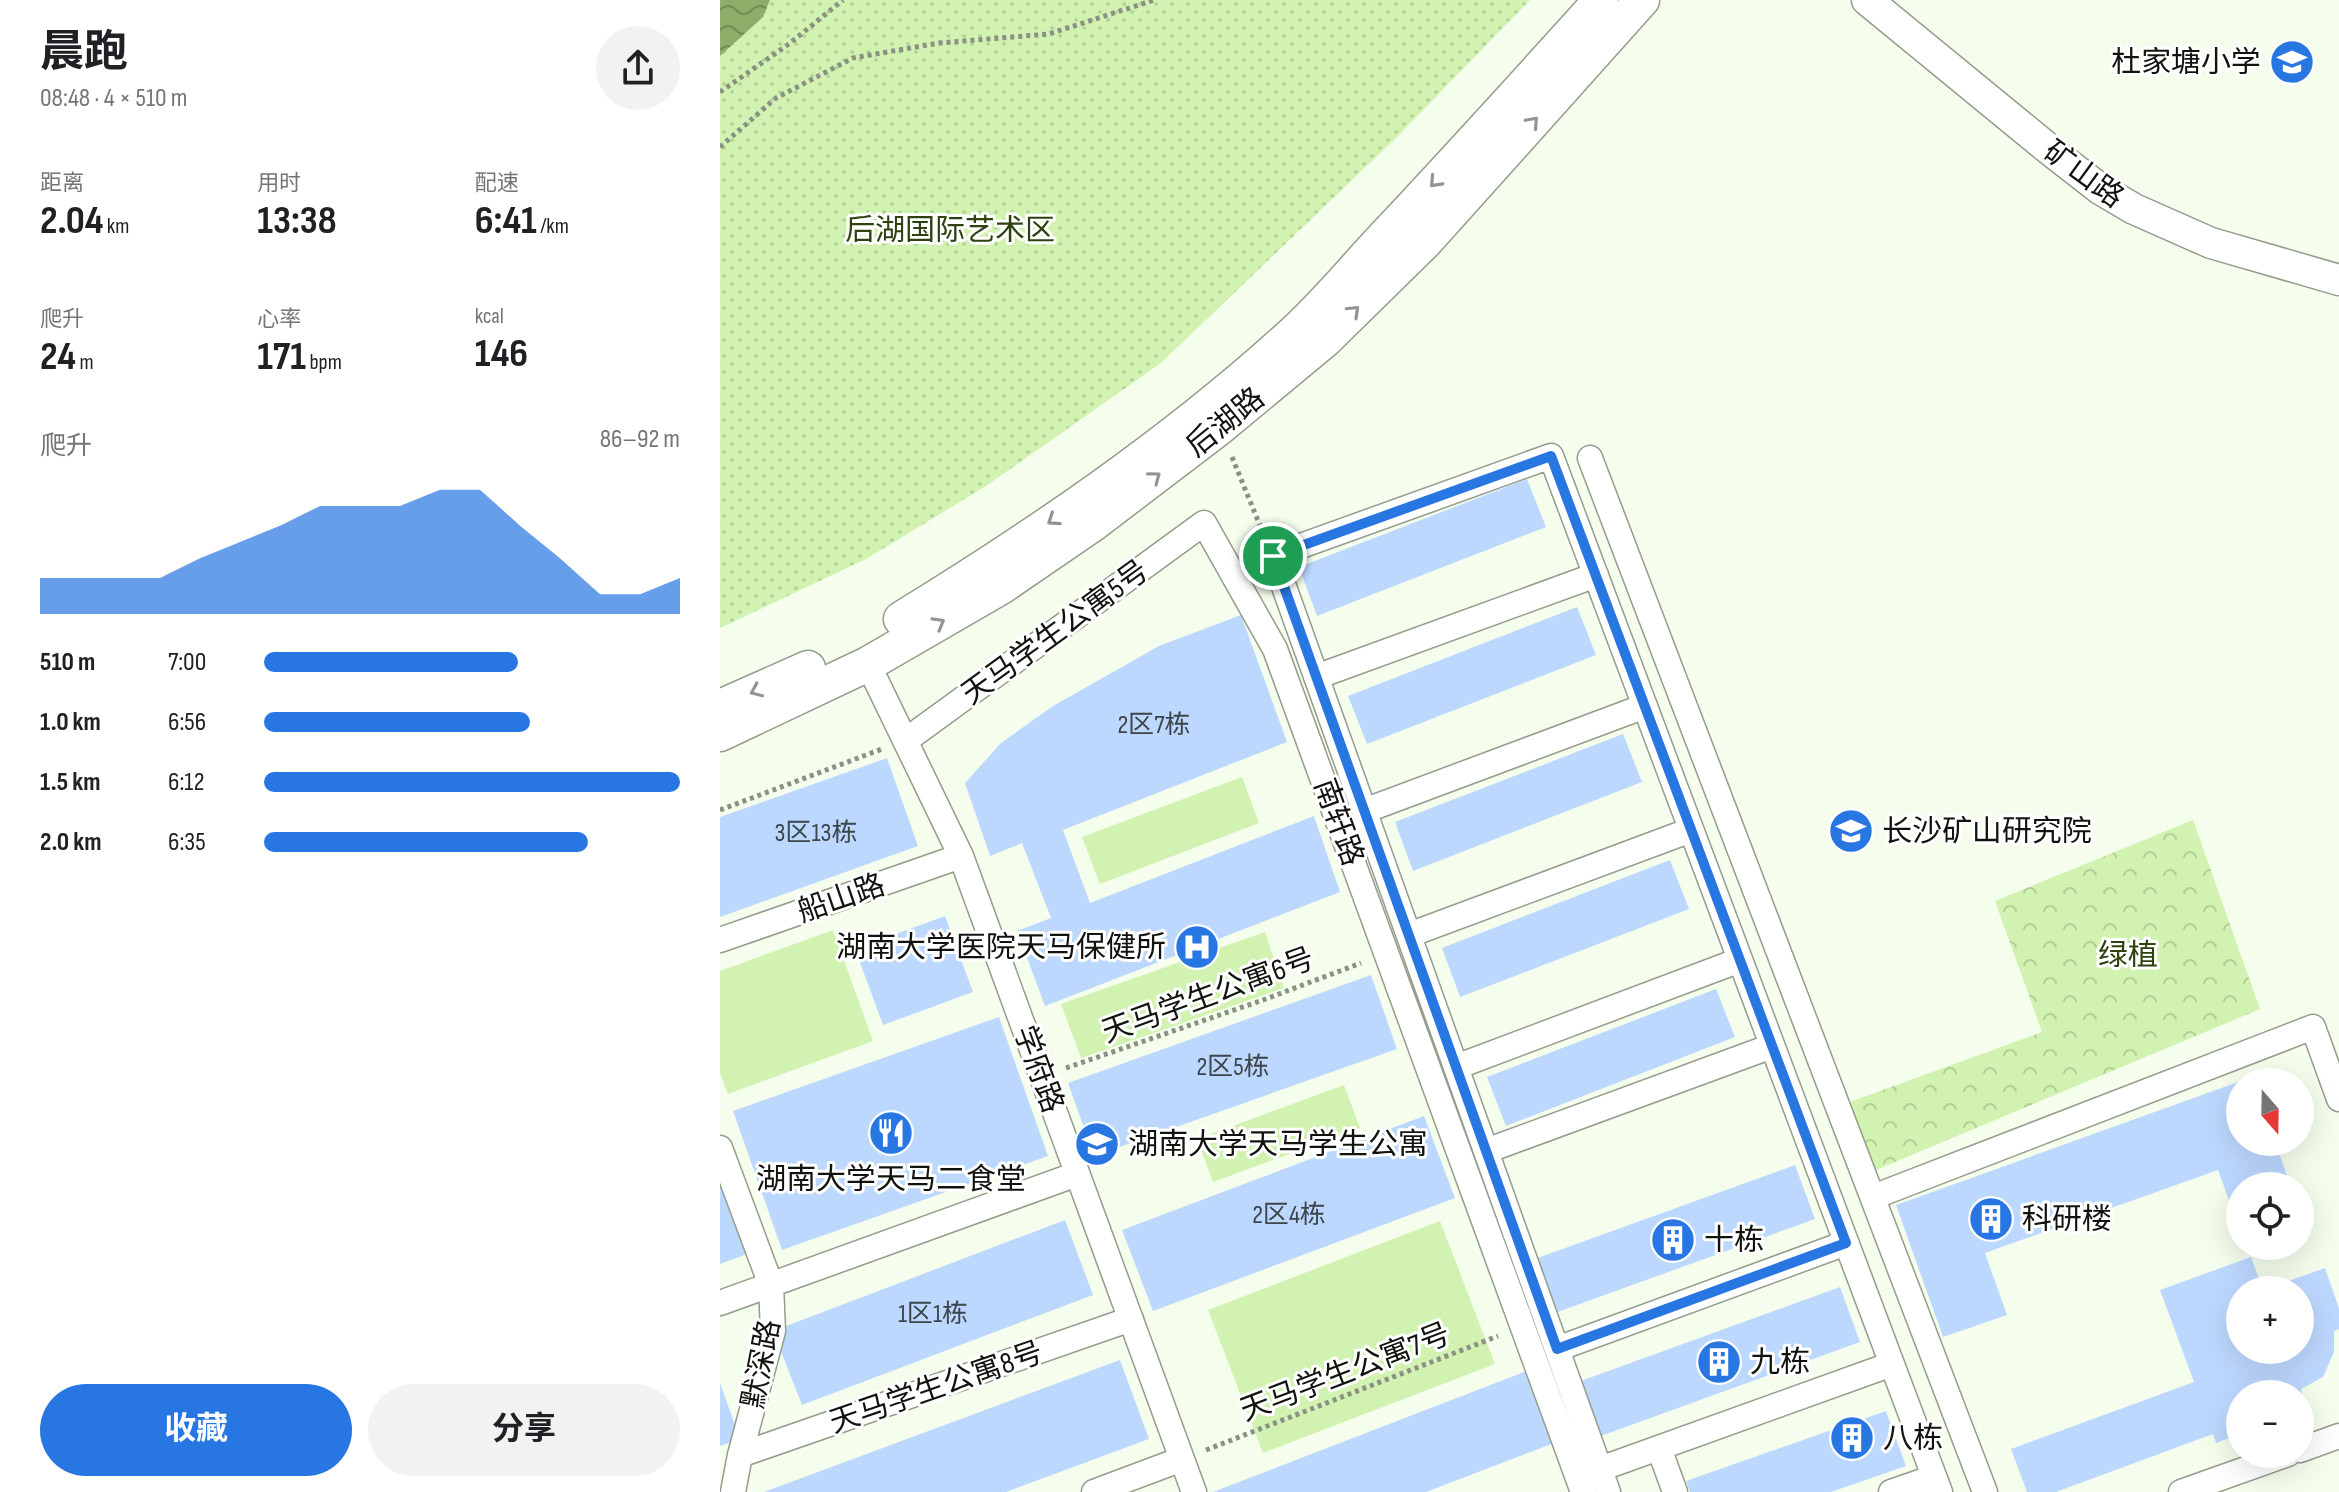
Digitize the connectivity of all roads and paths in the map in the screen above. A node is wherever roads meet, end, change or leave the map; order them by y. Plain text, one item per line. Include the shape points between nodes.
1 (843, 0) edge
2 (1154, 0) edge
3 (1601, 0) edge
4 (1642, 0) edge
5 (1867, 0) edge
6 (1899, 0) edge
7 (720, 92) edge
8 (720, 147) edge
9 (2339, 263) edge
10 (2339, 280) edge
11 (1219, 428) junction
12 (1590, 458) dead end
13 (1204, 523) joint
14 (1273, 556) junction
15 (1596, 575) junction
16 (868, 664) junction
17 (1316, 677) junction
18 (1645, 706) junction
19 (720, 707) edge
20 (720, 734) edge
21 (905, 741) junction
22 (720, 810) edge
23 (1364, 811) junction
24 (1691, 830) junction
25 (961, 856) junction
26 (1409, 935) junction
27 (720, 940) edge
28 (1387, 953) junction
29 (1740, 960) junction
30 (1772, 1046) junction
31 (1456, 1067) junction
32 (1042, 1076) junction
33 (2339, 1099) edge
34 (720, 1148) edge
35 (1486, 1151) junction
36 (1077, 1174) junction
37 (1873, 1197) junction
38 (1846, 1243) junction
39 (771, 1285) junction
40 (720, 1303) edge
41 (1131, 1319) junction
42 (1523, 1326) junction
43 (1557, 1349) junction
44 (1892, 1364) junction
45 (2339, 1436) edge
46 (2314, 1445) edge
47 (1659, 1448) junction
48 (740, 1455) junction
49 (1182, 1459) junction
50 (2249, 1468) edge
51 (1600, 1469) junction
52 (1937, 1484) edge
53 (733, 1492) edge
54 (1094, 1492) edge
55 (1194, 1492) edge
56 (1583, 1492) edge
57 (1608, 1492) edge
58 (1675, 1492) edge
59 (1891, 1492) edge
60 (1985, 1492) edge
61 (2181, 1492) edge

1 - 7 path
2 - 8 path via 1049,34 939,43 853,58 776,98
3 -> 19 main road, 后湖路 via 1290,337 1174,432 1048,524 858,645
11 -> 4 main road, 后湖路 via 1324,341 1426,241
5 - 10 street, 矿山路 via 2100,189 2211,243
6 - 9 street, 矿山路 via 2083,157 2132,189 2194,218
11 - 14 path
16 -> 11 main road, 后湖路 via 1001,587
12 - 37 street
13 - 21 street, 天马学生公寓5号
13 - 28 street, 南轩路 via 1275,649
14 - 15 street via 1551,456
14 - 17 street
15 - 17 street
15 - 18 street
16 - 20 main road, 后湖路
16 - 21 street, 学府路
17 - 23 street
18 - 23 street
18 - 24 street
21 - 22 path
21 - 25 street, 学府路
23 - 26 street
24 - 26 street
24 - 29 street
25 - 27 street, 船山路
25 - 32 street, 学府路
26 - 31 street
28 - 32 path, 天马学生公寓6号
28 - 42 street, 南轩路
29 - 30 street
29 - 31 street
30 - 35 street
30 - 38 street
31 - 35 street
32 - 36 street, 学府路
33 - 37 street via 2313,1027
34 - 39 street, 默深路
35 - 43 street
36 - 39 street
36 - 41 street, 学府路
37 - 60 street
38 - 43 street
38 - 44 street
39 - 40 street
39 - 48 street, 默深路 via 773,1331
41 - 48 street, 天马学生公寓8号
41 - 49 street, 学府路
42 - 49 path, 天马学生公寓7号
42 - 56 street, 南轩路
43 - 51 street
44 - 47 street
44 - 52 street
45 - 46 street
47 - 51 street
47 - 58 street
48 - 53 street, 默深路
49 - 54 street
49 - 55 street, 学府路
50 - 61 street
51 - 57 street
52 - 59 street

